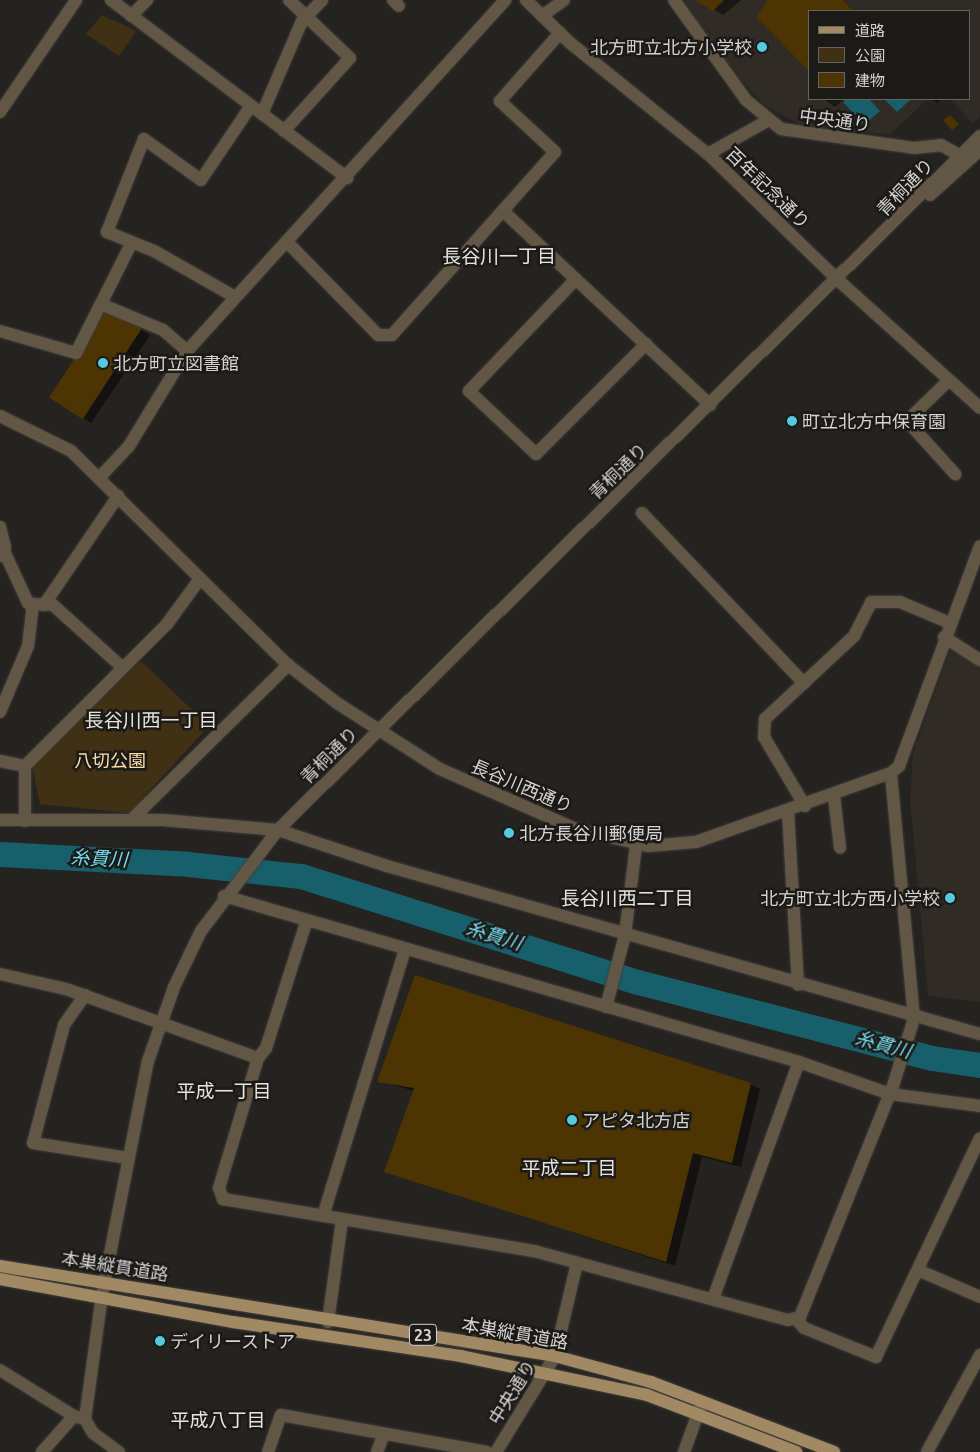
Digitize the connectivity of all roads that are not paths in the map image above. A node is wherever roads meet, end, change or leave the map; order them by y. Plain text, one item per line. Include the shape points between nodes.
1 (76, 0) edge
2 (111, 0) edge
3 (147, 0) edge
4 (289, 0) edge
5 (322, 0) edge
6 (505, 0) edge
7 (526, 0) edge
8 (564, 0) edge
9 (674, 0) edge
10 (132, 16) junction
11 (306, 16) junction
12 (542, 16) junction
13 (560, 33) junction
14 (251, 106) junction
15 (0, 112) edge
16 (262, 114) junction
17 (768, 121) junction
18 (284, 131) junction
19 (980, 136) edge
20 (980, 150) edge
21 (708, 154) junction
22 (961, 156) junction
23 (347, 178) junction
24 (918, 200) junction
25 (503, 211) junction
26 (132, 242) junction
27 (288, 244) junction
28 (576, 279) junction
29 (838, 280) junction
30 (235, 296) junction
31 (103, 305) junction
32 (0, 331) edge
33 (646, 344) junction
34 (186, 351) junction
35 (948, 381) junction
36 (710, 404) junction
37 (980, 408) edge
38 (0, 416) edge
39 (955, 474) dead end
40 (100, 477) junction
41 (118, 496) junction
42 (642, 513) dead end
43 (0, 527) edge
44 (980, 546) edge
45 (2, 554) edge
46 (199, 580) junction
47 (38, 604) junction
48 (950, 623) junction
49 (944, 637) junction
50 (980, 660) edge
51 (288, 665) junction
52 (123, 668) junction
53 (804, 683) junction
54 (0, 712) edge
55 (378, 731) junction
56 (0, 761) edge
57 (25, 766) junction
58 (891, 773) junction
59 (834, 796) junction
60 (805, 806) junction
61 (788, 812) junction
62 (0, 820) edge
63 (131, 820) junction
64 (25, 821) junction
65 (278, 830) junction
66 (636, 844) junction
67 (840, 848) dead end
68 (224, 896) junction
69 (306, 923) junction
70 (624, 938) junction
71 (405, 950) junction
72 (0, 974) edge
73 (798, 985) junction
74 (85, 995) junction
75 (607, 1003) junction
76 (915, 1016) junction
77 (161, 1020) junction
78 (980, 1034) edge
79 (258, 1058) junction
80 (799, 1062) junction
81 (892, 1090) junction
82 (980, 1106) edge
83 (980, 1138) edge
84 (128, 1158) junction
85 (323, 1216) junction
86 (342, 1220) junction
87 (577, 1263) junction
88 (0, 1266) edge
89 (920, 1271) junction
90 (0, 1279) edge
91 (104, 1281) junction
92 (102, 1295) junction
93 (980, 1297) edge
94 (713, 1299) junction
95 (796, 1319) junction
96 (328, 1322) junction
97 (980, 1355) edge
98 (555, 1356) junction
99 (2, 1373) edge
100 (545, 1374) junction
101 (700, 1407) junction
102 (79, 1417) junction
103 (383, 1436) junction
104 (51, 1449) edge
105 (119, 1452) edge
106 (268, 1452) edge
107 (377, 1452) edge
108 (487, 1452) edge
109 (496, 1452) edge
110 (684, 1452) edge
111 (796, 1452) edge
112 (834, 1452) edge
113 (927, 1452) edge

1 - 15 street
2 - 10 street
3 - 10 street
4 - 11 street
5 - 11 street
6 - 23 street
7 - 12 street, 百年記念通り
8 - 12 street
9 - 17 street, 中央通り via 725,74
10 - 14 street
11 - 16 street
11 - 18 street via 350,58
12 - 13 street, 百年記念通り
13 - 21 street, 百年記念通り
13 - 25 street via 500,101 555,152
14 - 16 street
14 - 26 street via 201,180 144,139 107,232
16 - 18 street
17 - 21 street
17 - 22 street, 中央通り via 796,134 914,148 941,145
18 - 23 street
19 - 22 street, 青桐通り
20 - 24 street via 932,194
21 - 29 street, 百年記念通り
22 - 24 street, 青桐通り
23 - 27 street
24 - 29 street, 青桐通り
25 - 27 street via 386,337 378,336
25 - 28 street
26 - 30 street
26 - 31 street
27 - 30 street
28 - 33 street
28 - 33 street via 469,391 536,454
29 - 35 street, 百年記念通り
29 - 36 street, 青桐通り
30 - 34 street
31 - 32 street via 76,353
31 - 34 street via 163,330
33 - 36 street
34 - 40 street via 130,446
35 - 37 street, 百年記念通り
35 - 39 street via 907,421
36 - 55 street, 青桐通り
38 - 40 street via 54,440
40 - 41 street, 長谷川西通り
41 - 46 street, 長谷川西通り
41 - 47 street
42 - 53 street
43 - 45 street
44 - 48 street
45 - 47 street via 28,603
46 - 51 street, 長谷川西通り
46 - 52 street via 167,624
47 - 52 street via 53,605
47 - 54 street via 28,646
48 - 49 street
48 - 53 street via 900,602 871,602 854,636
49 - 50 street
49 - 58 street via 899,766
51 - 55 street, 長谷川西通り
51 - 63 street
52 - 57 street
53 - 60 street via 765,719 763,728 764,737
55 - 65 street, 青桐通り
55 - 66 street, 長谷川西通り via 470,784 576,828
56 - 57 street
57 - 64 street
58 - 59 street, 長谷川西通り
58 - 76 street
59 - 60 street, 長谷川西通り
59 - 67 street
60 - 61 street, 長谷川西通り
61 - 66 street, 長谷川西通り via 696,842
61 - 73 street
62 - 64 street
63 - 64 street
63 - 65 street
65 - 68 street, 青桐通り
65 - 70 street
66 - 70 street
68 - 69 street via 300,915
68 - 77 street, 青桐通り via 201,931
69 - 71 street
69 - 79 street via 266,1048
70 - 73 street
70 - 75 street
71 - 75 street
71 - 85 street
72 - 74 street
73 - 76 street
74 - 77 street
74 - 84 street via 64,1025 33,1143
75 - 80 street
76 - 78 street
76 - 81 street
77 - 79 street
77 - 84 street, 青桐通り
79 - 85 street via 220,1196
80 - 81 street
80 - 94 street
81 - 82 street
81 - 95 street via 802,1314
83 - 89 street
84 - 91 street, 青桐通り
85 - 86 street
86 - 87 street via 534,1251
86 - 96 street
87 - 94 street
87 - 98 street, 中央通り
88 - 91 main road, 本巣縦貫道路 / 23
89 - 93 street
89 - 95 street via 876,1357 804,1328
90 - 92 main road, 本巣縦貫道路 / 23
91 - 92 street, 青桐通り
91 - 96 main road, 本巣縦貫道路 / 23
92 - 100 main road, 本巣縦貫道路 / 23 via 233,1322
92 - 102 street, 青桐通り
94 - 95 street
96 - 98 main road, 本巣縦貫道路 / 23
97 - 113 street
98 - 100 street, 中央通り
98 - 101 main road, 本巣縦貫道路 / 23
99 - 102 street
100 - 101 main road, 本巣縦貫道路 / 23
100 - 109 street, 中央通り
101 - 110 street
101 - 111 main road, 本巣縦貫道路 / 23
101 - 112 main road, 本巣縦貫道路 / 23
102 - 104 street
102 - 105 street via 93,1433
103 - 106 street via 281,1415
103 - 107 street
103 - 108 street

